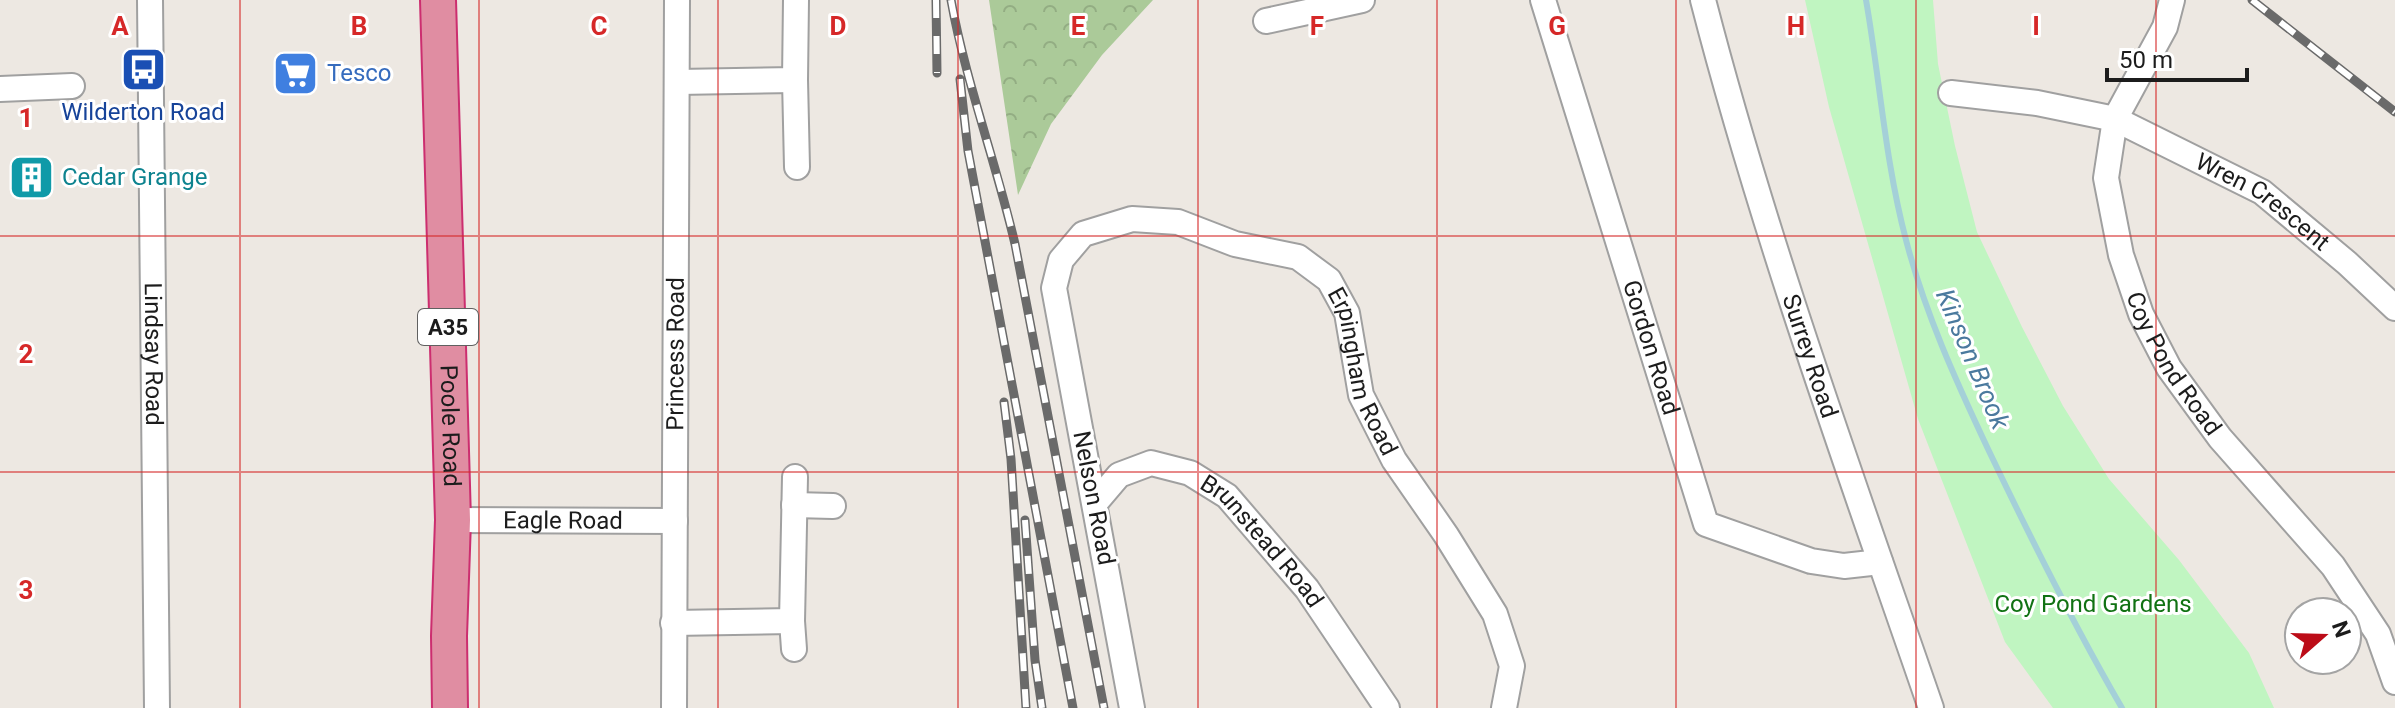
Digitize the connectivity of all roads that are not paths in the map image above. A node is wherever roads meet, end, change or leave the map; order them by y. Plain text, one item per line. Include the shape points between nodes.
1 (150, 0) edge
2 (438, 0) edge
3 (677, 0) edge
4 (796, 0) edge
5 (1362, 0) edge
6 (1543, 0) edge
7 (1703, 0) edge
8 (2172, 0) edge
9 (1266, 21) dead end
10 (795, 80) junction
11 (678, 82) junction
12 (72, 86) dead end
13 (0, 89) edge
14 (1951, 93) dead end
15 (2115, 119) junction
16 (797, 167) dead end
17 (1054, 288) joint
18 (2395, 308) edge
19 (795, 477) dead end
20 (1096, 502) junction
21 (794, 505) junction
22 (833, 506) dead end
23 (453, 520) junction
24 (675, 521) junction
25 (1880, 562) junction
26 (792, 621) junction
27 (673, 623) junction
28 (794, 649) dead end
29 (2395, 682) edge
30 (157, 708) edge
31 (450, 708) edge
32 (674, 708) edge
33 (1132, 708) edge
34 (1387, 708) edge
35 (1504, 708) edge
36 (1931, 708) edge

1 - 30 street, Lindsay Road
2 - 23 highway, Poole Road / A35
3 - 11 street, Princess Road
4 - 10 street
5 - 9 street
6 - 25 street, Gordon Road via 1706,524 1811,561 1844,566
7 - 25 street, Surrey Road via 1756,188
8 - 15 street, Coy Pond Road via 2165,27
10 - 11 street
10 - 16 street
11 - 24 street, Princess Road
12 - 13 street
14 - 15 street, Wren Crescent
15 - 18 street, Wren Crescent via 2262,192
15 - 29 street, Coy Pond Road via 2106,178 2121,255 2141,314 2169,368 2220,438 2333,566 2378,634
17 - 20 street, Nelson Road
17 - 35 street, Erpingham Road via 1061,260 1083,234 1132,219 1178,222 1235,244 1298,257 1329,280 1347,313 1361,395 1394,460 1495,614 1512,666
19 - 21 street
20 - 33 street, Nelson Road
20 - 34 street, Brunstead Road via 1119,475 1151,463 1190,473 1227,496 1307,589
21 - 22 street
21 - 26 street
23 - 24 street, Eagle Road
23 - 31 highway, Poole Road / A35
24 - 27 street, Princess Road
25 - 36 street, Surrey Road
26 - 27 street
26 - 28 street
27 - 32 street, Princess Road

